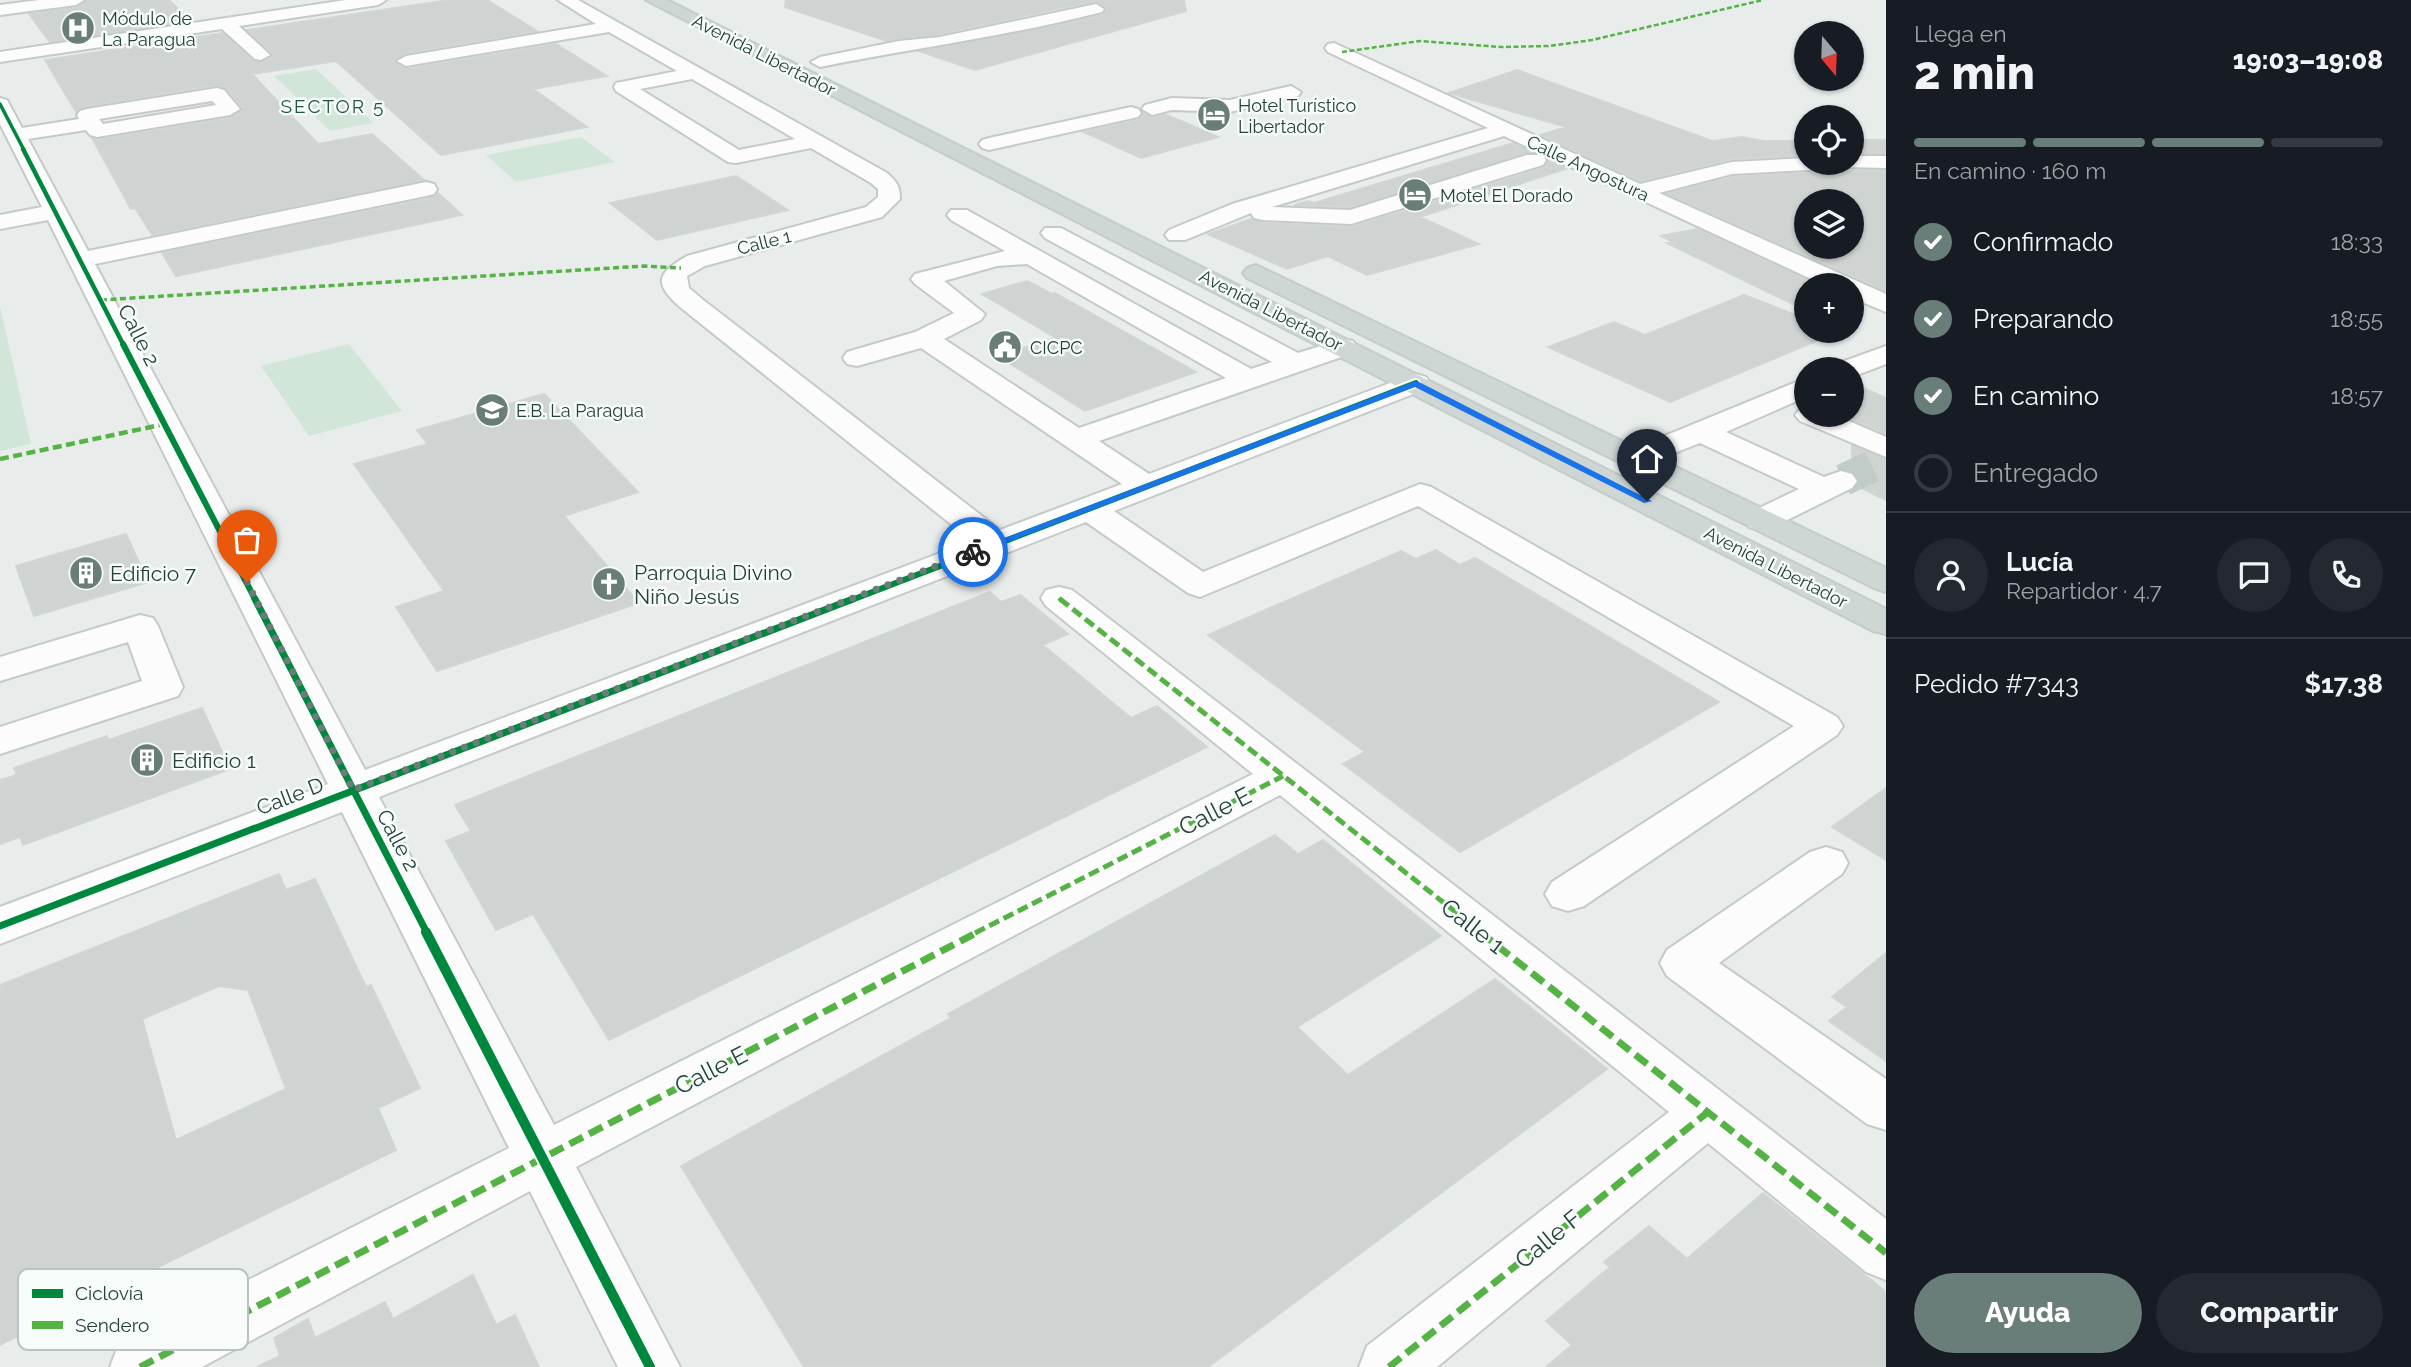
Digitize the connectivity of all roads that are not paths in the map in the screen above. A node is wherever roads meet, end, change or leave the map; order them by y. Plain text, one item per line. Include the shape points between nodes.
1 (76, 0) edge
2 (378, 0) edge
3 (566, 0) edge
4 (654, 0) edge
5 (691, 0) edge
6 (327, 3) edge
7 (1096, 9) dead end
8 (0, 10) edge
9 (226, 23) junction
10 (612, 26) junction
11 (1334, 48) dead end
12 (261, 55) dead end
13 (0, 57) edge
14 (406, 61) dead end
15 (820, 62) junction
16 (695, 73) junction
17 (1291, 92) dead end
18 (1152, 108) dead end
19 (1131, 113) dead end
20 (92, 123) junction
21 (7, 124) edge
22 (1506, 129) junction
23 (814, 141) junction
24 (989, 144) junction
25 (1535, 160) dead end
26 (1864, 162) edge
27 (1886, 162) edge
28 (1794, 165) edge
29 (1077, 186) dead end
30 (426, 189) dead end
31 (1639, 191) junction
32 (1249, 211) junction
33 (55, 212) junction
34 (959, 215) dead end
35 (0, 222) edge
36 (1152, 223) dead end
37 (1053, 233) dead end
38 (1177, 235) junction
39 (1202, 247) dead end
40 (1031, 256) junction
41 (80, 260) junction
42 (1240, 265) dead end
43 (1818, 273) edge
44 (1864, 294) edge
45 (1886, 304) edge
46 (925, 338) junction
47 (1343, 347) junction
48 (1886, 354) edge
49 (857, 358) dead end
50 (1295, 363) junction
51 (1864, 363) edge
52 (1453, 370) junction
53 (1864, 370) edge
54 (1886, 377) edge
55 (1248, 379) junction
56 (1416, 383) junction
57 (1794, 392) edge
58 (1776, 400) junction
59 (1794, 408) edge
60 (1830, 427) edge
61 (1701, 432) junction
62 (1076, 439) junction
63 (1882, 458) edge
64 (1636, 459) junction
65 (1146, 486) junction
66 (1088, 508) junction
67 (1761, 520) junction
68 (996, 543) junction
69 (1886, 581) edge
70 (1059, 598) dead end
71 (1886, 623) edge
72 (0, 669) edge
73 (0, 741) edge
74 (1283, 776) junction
75 (353, 790) junction
76 (1826, 863) dead end
77 (1568, 894) dead end
78 (0, 926) edge
79 (1886, 1108) edge
80 (1708, 1112) junction
81 (542, 1158) junction
82 (1886, 1253) edge
83 (248, 1311) edge
84 (173, 1350) edge
85 (140, 1367) edge
86 (650, 1367) edge
87 (1389, 1367) edge

1 - 8 street
2 - 6 street
3 - 10 street, Calle 1
4 - 47 main road, Avenida Libertador
5 - 15 main road, Avenida Libertador
6 - 9 street
7 - 15 street
9 - 12 street
9 - 13 street
10 - 14 street
10 - 16 street, Calle 1
11 - 22 street, Calle Angostura
15 - 24 main road, Avenida Libertador
16 - 23 street, Calle 1
16 - 23 street via 622,86 736,157
17 - 18 street via 1230,106
19 - 24 street
20 - 20 street via 87,114 217,93 230,108 97,131
20 - 21 street
21 - 33 street, Calle 2
22 - 31 street, Calle Angostura
22 - 32 street
23 - 68 street, Calle 1 via 885,183 891,194 884,206 842,223 696,261 675,273 674,283 683,297
24 - 29 main road, Avenida Libertador
25 - 32 street via 1351,217 1341,226 1313,230 1280,224
26 - 27 street
28 - 31 street via 1723,169
30 - 41 street
31 - 43 street, Calle Angostura
32 - 38 street
33 - 35 street
33 - 41 street, Calle 2
34 - 40 street
36 - 38 main road, Avenida Libertador
37 - 50 street
38 - 39 main road, Avenida Libertador
40 - 46 street via 996,259 924,279 972,314
40 - 55 street
41 - 75 street, Calle 2
42 - 52 main road, Avenida Libertador
44 - 45 street
46 - 49 street
46 - 62 street
47 - 50 street
47 - 56 main road, Avenida Libertador
48 - 51 street
50 - 55 street
52 - 56 main road
52 - 64 main road, Avenida Libertador
53 - 54 street
55 - 62 street
56 - 65 street, Calle D
56 - 71 main road, Avenida Libertador
57 - 58 street
58 - 59 street
58 - 61 street
60 - 63 street
61 - 64 street
61 - 67 street via 1834,485
62 - 65 street
64 - 67 main road, Avenida Libertador
65 - 66 street, Calle D
66 - 68 street, Calle D
66 - 77 street via 1200,586 1420,494 1824,726
67 - 69 main road, Avenida Libertador
68 - 75 street, Calle D
70 - 74 street, Calle 1
72 - 73 street via 140,626 164,687
74 - 80 street, Calle 1
74 - 81 street, Calle E
75 - 78 street, Calle D
75 - 81 street, Calle 2
76 - 79 street via 1684,963
80 - 82 street, Calle 1
80 - 87 street, Calle F
81 - 83 street, Calle E
81 - 86 street, Calle 2
84 - 85 street, Calle E

